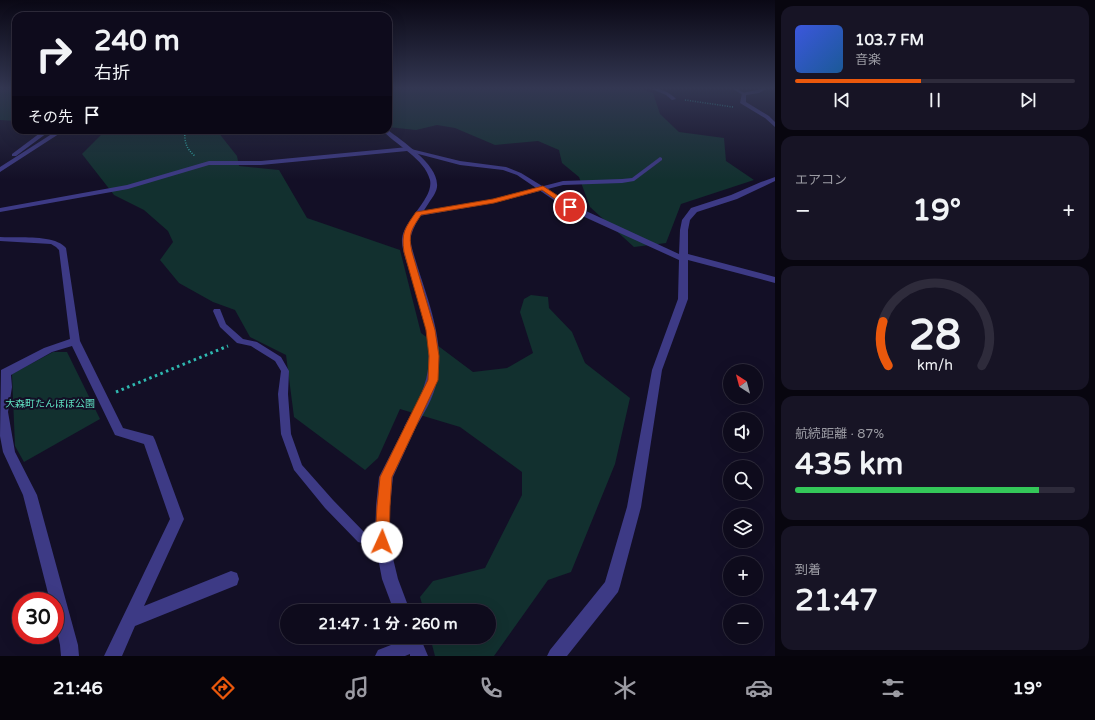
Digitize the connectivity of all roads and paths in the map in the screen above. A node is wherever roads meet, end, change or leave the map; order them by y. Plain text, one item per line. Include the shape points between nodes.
1 (42, 134) edge
2 (56, 134) edge
3 (185, 134) edge
4 (390, 134) edge
5 (409, 150) junction
6 (10, 157) junction
7 (21, 158) junction
8 (660, 159) dead end
9 (0, 162) edge
10 (209, 163) junction
11 (0, 170) edge
12 (775, 179) edge
13 (543, 188) junction
14 (0, 210) edge
15 (419, 214) junction
16 (0, 240) edge
17 (684, 258) junction
18 (775, 280) edge
19 (217, 311) dead end
20 (75, 341) junction
21 (240, 341) junction
22 (103, 398) junction
23 (382, 542) junction
24 (231, 579) dead end
25 (399, 604) edge
26 (131, 620) junction
27 (415, 646) edge
28 (70, 656) edge
29 (113, 656) edge
30 (384, 656) edge
31 (556, 656) edge

1 - 6 street
2 - 7 street
3 - 10 path via 185,142 191,154
4 - 5 street
5 - 10 street via 260,162
5 - 13 street via 460,163 504,168
5 - 15 street via 428,170 434,183
6 - 7 street
6 - 9 street
7 - 11 street
8 - 13 lane via 634,179 563,183
10 - 14 street via 128,187
12 - 17 street via 734,197 694,210 686,220
13 - 15 lane via 494,201
13 - 17 street via 570,207
15 - 23 street via 407,231 406,240 430,330 434,356 433,380 386,477
16 - 20 street via 52,242 63,250
17 - 18 street
17 - 31 street via 683,299 657,370 634,507 612,586
19 - 21 lane via 223,325
20 - 22 street
20 - 28 street via 48,350 5,374 6,387 2,412 9,452 30,495
21 - 22 path
21 - 23 lane via 254,344 278,359 284,371 286,434 298,467 362,538
22 - 26 street via 119,432 149,440 177,519
23 - 25 street via 390,579
24 - 26 street
26 - 29 street
27 - 30 street

